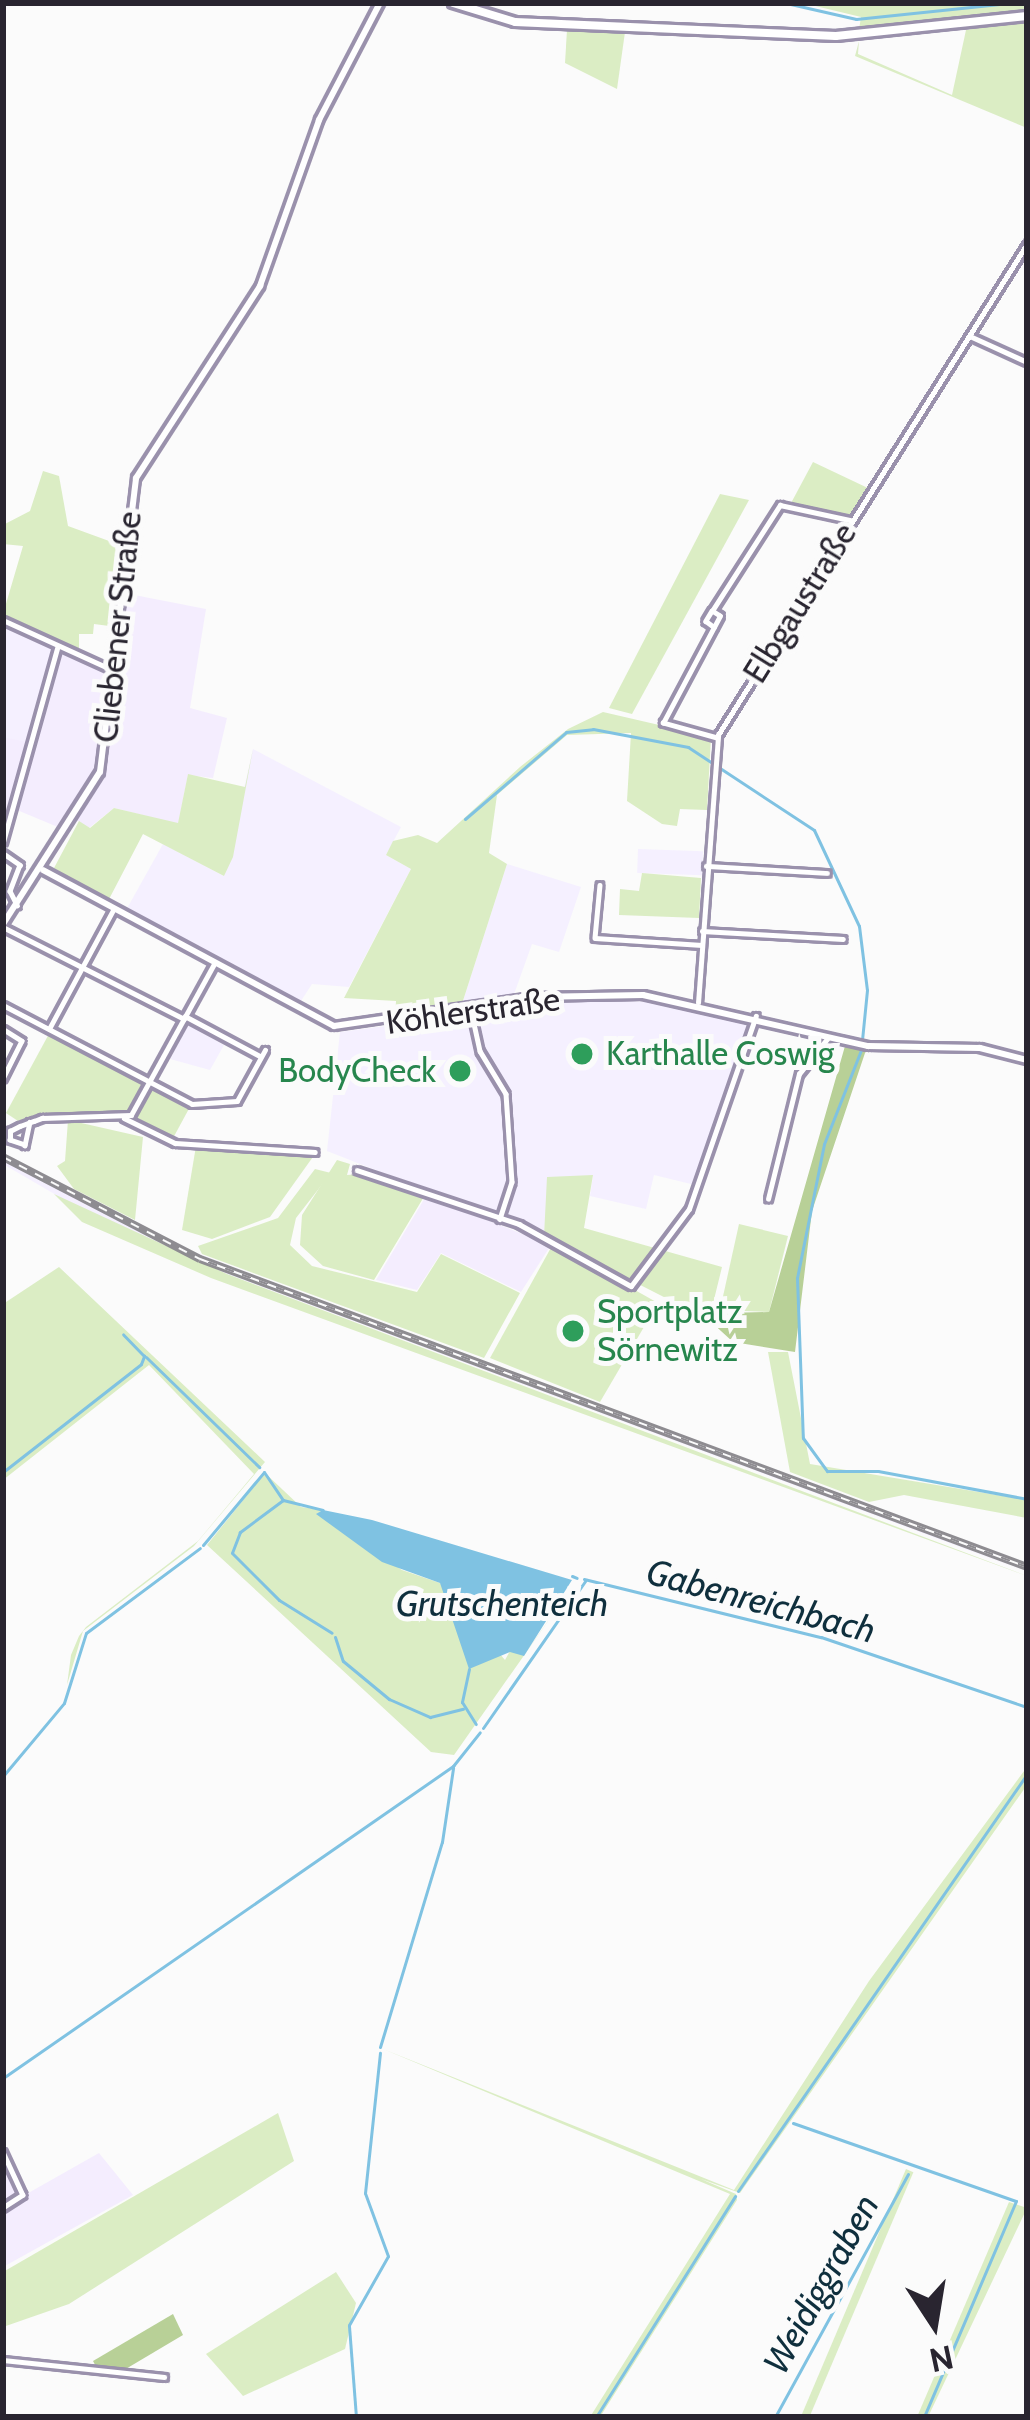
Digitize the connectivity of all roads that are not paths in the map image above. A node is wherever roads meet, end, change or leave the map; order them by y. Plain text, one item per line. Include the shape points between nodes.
1 (380, 3) edge
2 (454, 3) edge
3 (1027, 16) edge
4 (1027, 244) edge
5 (969, 336) junction
6 (1027, 362) edge
7 (852, 521) junction
8 (3, 620) edge
9 (57, 648) junction
10 (117, 672) junction
11 (717, 738) junction
12 (3, 842) edge
13 (3, 854) edge
14 (706, 866) junction
15 (44, 870) junction
16 (827, 874) dead end
17 (600, 885) dead end
18 (17, 905) junction
19 (113, 910) junction
20 (3, 925) edge
21 (702, 931) junction
22 (843, 939) dead end
23 (702, 945) junction
24 (214, 964) junction
25 (83, 966) junction
26 (698, 1004) junction
27 (3, 1006) edge
28 (471, 1010) junction
29 (757, 1016) junction
30 (184, 1018) junction
31 (3, 1029) edge
32 (49, 1030) junction
33 (828, 1036) junction
34 (1027, 1060) edge
35 (3, 1078) edge
36 (150, 1083) junction
37 (124, 1118) junction
38 (30, 1122) dead end
39 (315, 1152) dead end
40 (357, 1170) dead end
41 (768, 1199) dead end
42 (500, 1219) junction
43 (3, 2152) edge
44 (3, 2208) edge
45 (3, 2360) edge
46 (164, 2377) dead end

1 - 10 street, Cliebener Straße via 319,119 260,286 136,478
2 - 3 main road via 539,24 847,36
4 - 5 street, Elbgaustraße
5 - 6 street
5 - 7 street, Elbgaustraße
7 - 11 street, Elbgaustraße
7 - 11 street via 780,505 712,611 720,616 663,723
8 - 9 street
9 - 10 street
9 - 12 street
10 - 15 street, Cliebener Straße via 98,778
11 - 14 street, Elbgaustraße
13 - 18 street via 20,865 11,897
14 - 16 street
14 - 21 street, Elbgaustraße
15 - 18 street, Cliebener Straße
15 - 19 street, Köhlerstraße
17 - 23 street via 595,938
18 - 20 street, Cliebener Straße
19 - 24 street, Köhlerstraße
19 - 25 street
20 - 25 street
21 - 22 street
21 - 23 street, Elbgaustraße
23 - 26 street, Elbgaustraße
24 - 28 street, Köhlerstraße via 334,1026
24 - 30 street
25 - 30 street
25 - 32 street
26 - 28 street, Köhlerstraße via 535,997
26 - 29 street, Köhlerstraße
27 - 32 street
28 - 42 street via 480,1052 506,1094 512,1182
29 - 33 street, Köhlerstraße
29 - 42 street via 688,1210 632,1286
30 - 36 street
30 - 36 street via 263,1053 237,1101 192,1104
31 - 35 street via 22,1041
32 - 36 street
33 - 34 street, Köhlerstraße via 863,1046 989,1049
33 - 41 street via 799,1074
36 - 37 street
37 - 38 street
37 - 39 street via 176,1142
40 - 42 street
43 - 44 street via 23,2195
45 - 46 street

